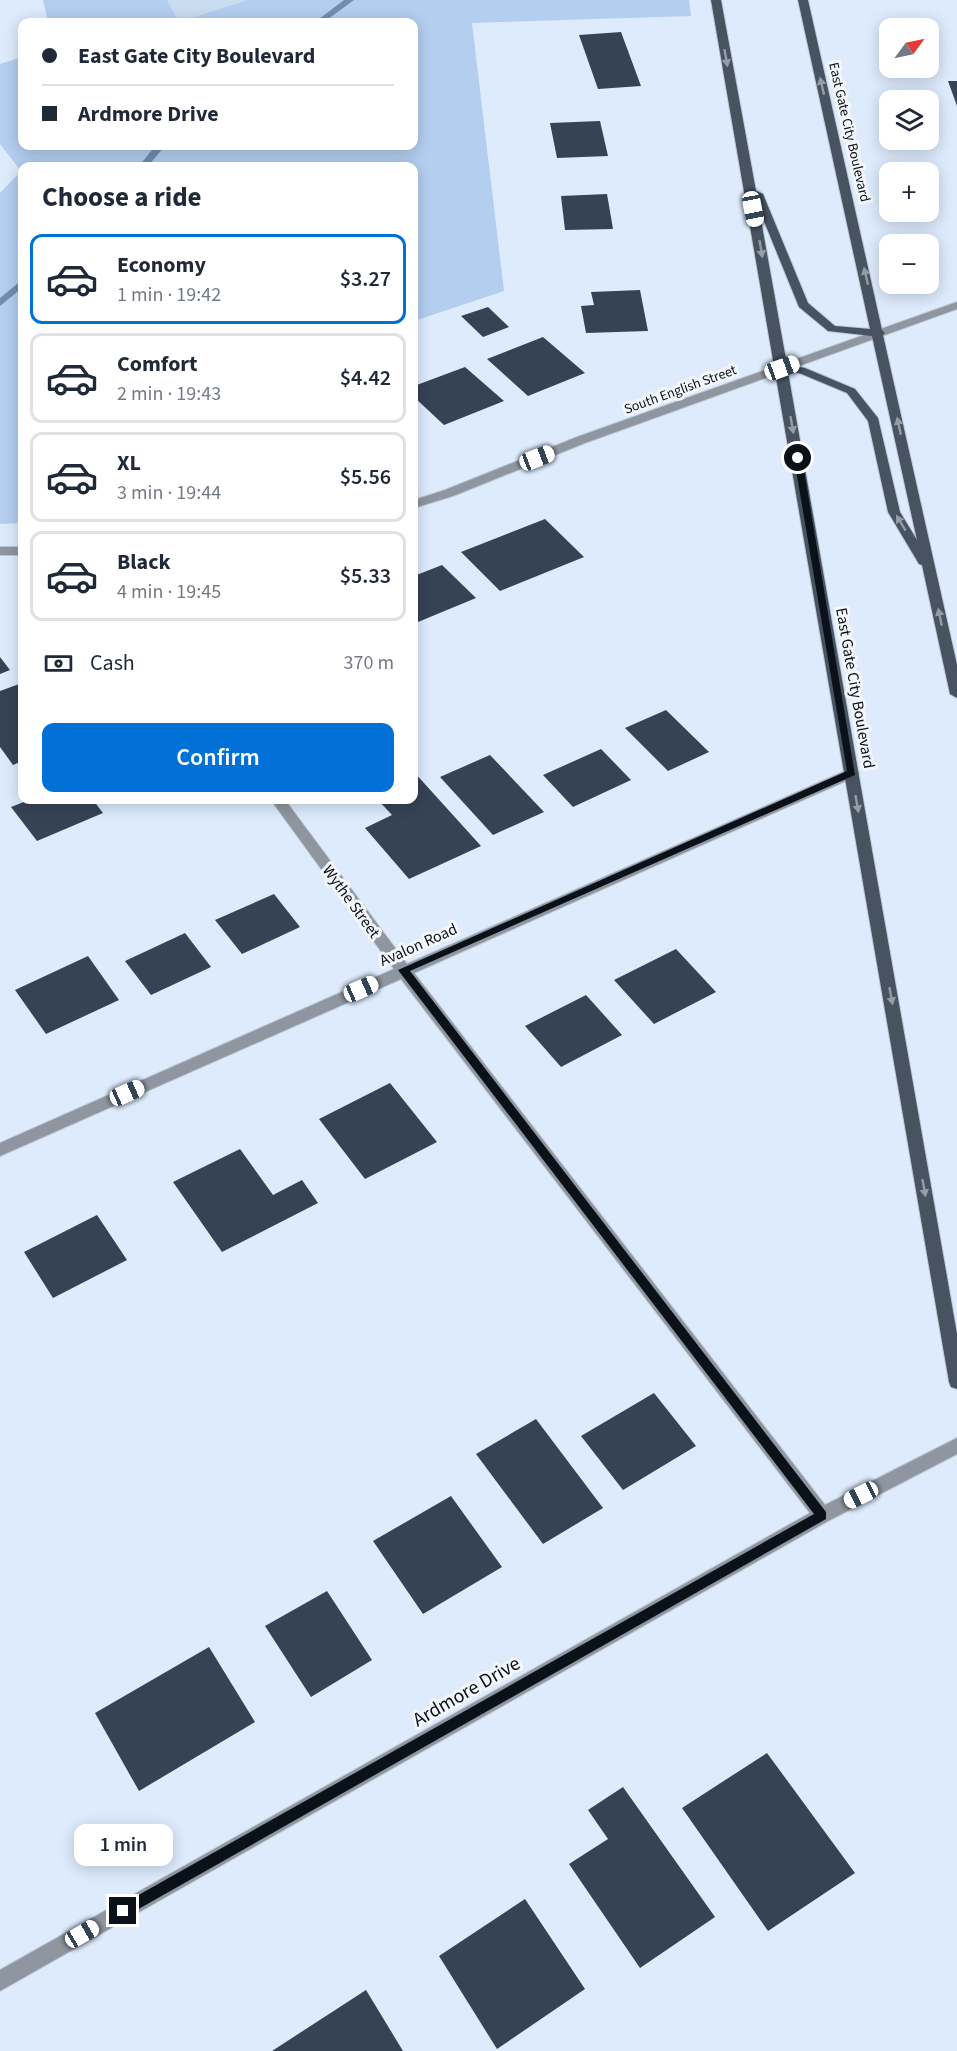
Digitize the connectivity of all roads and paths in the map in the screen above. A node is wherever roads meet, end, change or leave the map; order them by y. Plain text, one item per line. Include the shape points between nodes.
1 (716, 0) edge
2 (803, 0) edge
3 (745, 163) junction
4 (957, 305) edge
5 (879, 333) junction
6 (782, 368) junction
7 (418, 503) edge
8 (0, 551) edge
9 (18, 551) edge
10 (931, 574) junction
11 (957, 694) edge
12 (852, 773) junction
13 (281, 804) edge
14 (403, 970) junction
15 (0, 1150) edge
16 (957, 1382) edge
17 (957, 1446) edge
18 (822, 1515) junction
19 (0, 1981) edge

1 -> 3 main road, East Gate City Boulevard
5 -> 2 main road, East Gate City Boulevard
3 - 5 main road via 803,305 832,329
3 -> 6 main road, East Gate City Boulevard
4 - 5 street, South English Street
5 - 6 street, South English Street
10 -> 5 main road, East Gate City Boulevard
6 - 7 street, South English Street
10 -> 6 main road via 894,512 873,421 851,391 801,370
6 -> 12 main road, East Gate City Boulevard
8 - 9 street
11 -> 10 main road, East Gate City Boulevard
12 - 14 street, Avalon Road
12 -> 16 main road, East Gate City Boulevard
13 - 14 street, Wythe Street
14 - 15 street, Avalon Road
14 - 18 street, Wythe Street
17 - 18 street, Ardmore Drive
18 - 19 street, Ardmore Drive

